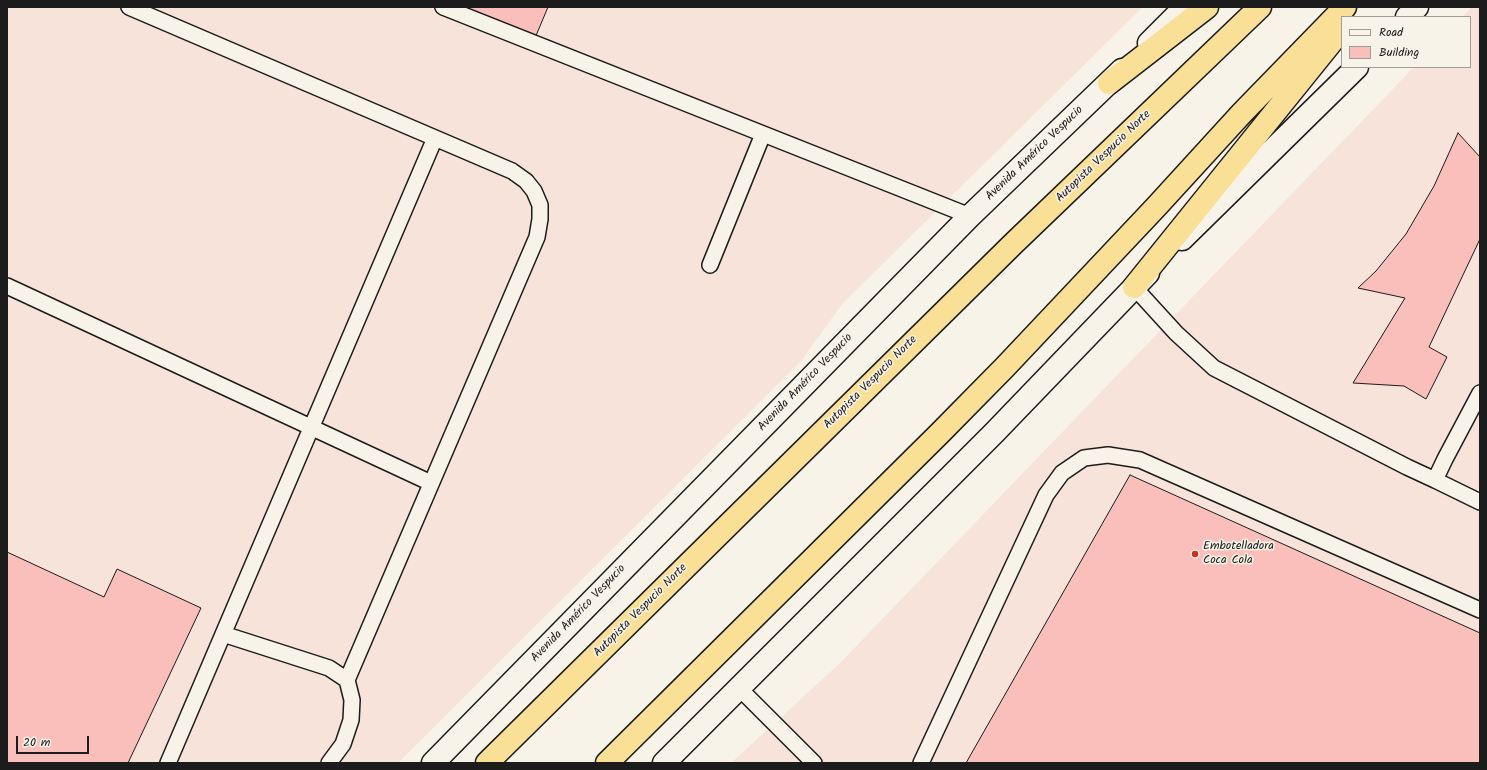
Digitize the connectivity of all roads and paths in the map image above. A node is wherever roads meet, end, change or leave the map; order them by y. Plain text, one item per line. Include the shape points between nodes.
1 (129, 7) edge
2 (444, 7) edge
3 (1185, 7) edge
4 (1207, 7) edge
5 (1260, 7) edge
6 (1345, 7) edge
7 (1359, 7) edge
8 (1417, 7) edge
9 (1352, 16) edge
10 (1408, 16) edge
11 (1341, 30) edge
12 (1356, 68) edge
13 (1109, 83) junction
14 (763, 134) junction
15 (436, 138) junction
16 (970, 216) junction
17 (710, 265) dead end
18 (7, 286) edge
19 (1134, 286) junction
20 (1480, 393) edge
21 (311, 428) junction
22 (1436, 480) junction
23 (431, 483) junction
24 (1480, 502) edge
25 (1480, 610) edge
26 (223, 634) junction
27 (347, 680) junction
28 (739, 688) junction
29 (168, 763) edge
30 (329, 763) edge
31 (433, 763) edge
32 (487, 763) edge
33 (607, 763) edge
34 (664, 763) edge
35 (814, 763) edge
36 (921, 763) edge

1 - 15 lane
2 - 14 lane
3 - 13 main road, Avenida Américo Vespucio
4 - 13 highway
5 - 32 highway, Autopista Vespucio Norte via 1013,244
6 - 33 highway via 940,433
7 - 9 highway
8 - 10 main road
11 - 19 highway
12 - 19 main road
13 - 16 main road, Avenida Américo Vespucio
14 - 16 lane
14 - 17 lane
15 - 21 lane
15 - 23 lane via 512,171 526,181 540,205 540,219 537,237
16 - 31 main road, Avenida Américo Vespucio
18 - 21 lane
19 - 22 lane via 1176,332 1214,368
19 - 28 main road via 994,433
20 - 22 lane
21 - 23 lane
21 - 26 lane
22 - 24 lane
23 - 27 lane
25 - 36 lane via 1140,460 1108,455 1084,458 1062,473 1046,495
26 - 27 lane via 329,668
26 - 29 lane
27 - 30 lane via 352,700 351,720 343,744
28 - 34 main road
28 - 35 lane

